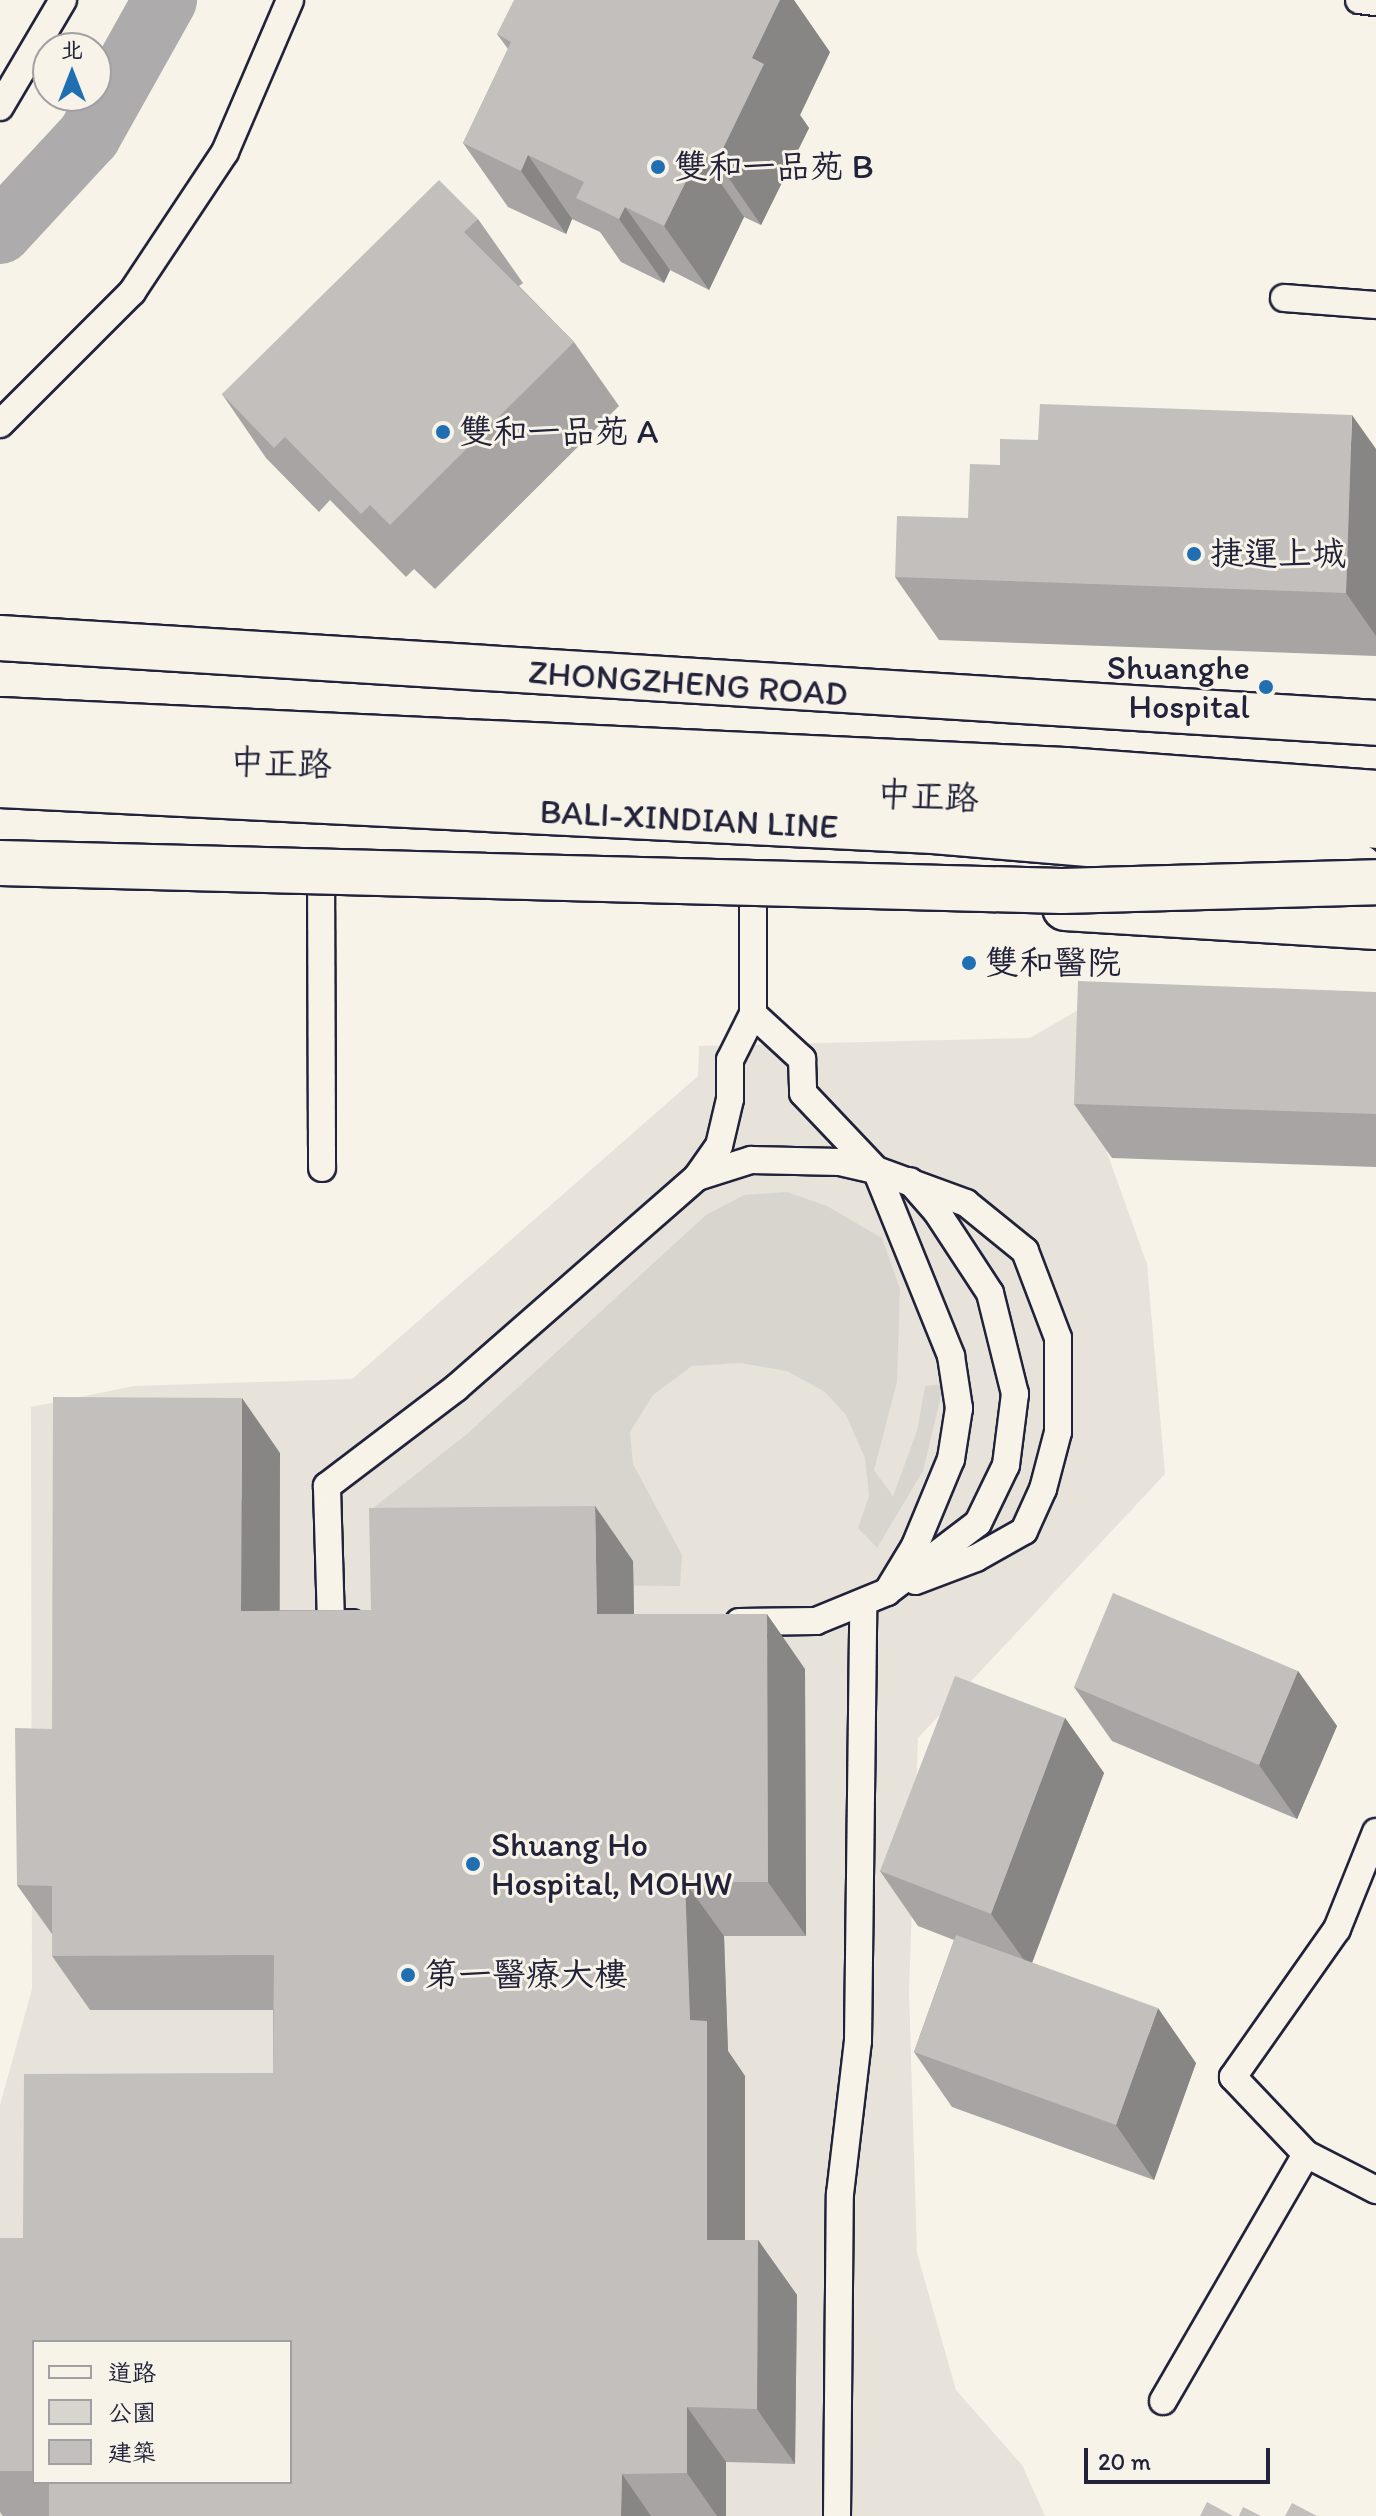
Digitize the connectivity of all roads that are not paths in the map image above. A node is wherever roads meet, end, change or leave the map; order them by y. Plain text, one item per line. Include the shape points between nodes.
1 (63, 0) edge
2 (290, 0) edge
3 (1359, 0) edge
4 (1376, 2) edge
5 (0, 107) edge
6 (1284, 298) dead end
7 (1376, 305) edge
8 (0, 424) edge
9 (0, 638) edge
10 (0, 720) edge
11 (1376, 723) edge
12 (0, 747) edge
13 (0, 785) edge
14 (1376, 793) edge
15 (1376, 826) edge
16 (0, 856) edge
17 (0, 863) edge
18 (321, 866) junction
19 (1376, 869) edge
20 (1376, 882) edge
21 (753, 888) junction
22 (1376, 927) edge
23 (753, 1014) junction
24 (322, 1168) dead end
25 (876, 1170) junction
26 (697, 1177) junction
27 (910, 1181) junction
28 (887, 1592) junction
29 (863, 1605) junction
30 (709, 1622) edge
31 (378, 1623) edge
32 (1376, 1832) edge
33 (1306, 2154) junction
34 (1376, 2190) edge
35 (1163, 2401) dead end
36 (837, 2516) edge

1 - 5 lane
2 - 8 lane via 225,152 132,292
3 - 4 lane
6 - 7 lane
9 - 11 main road, ZHONGZHENG ROAD
10 - 14 main road, BALI-XINDIAN LINE via 1065,770
12 - 15 main road, 中正路 via 952,797
13 - 19 main road, BALI-XINDIAN LINE via 933,831
16 - 18 main road
17 - 20 main road, bridge via 1062,891
18 - 21 main road
18 - 24 lane
21 - 22 main road
21 - 23 lane
23 - 25 lane via 802,1059 803,1093
23 - 26 lane via 730,1060 730,1099 719,1146
25 - 26 lane via 840,1162 751,1160
25 - 27 lane
25 - 28 lane via 947,1343 959,1408 951,1459 915,1546
26 - 31 lane via 456,1388 327,1486 331,1623
27 - 28 lane via 990,1293 1015,1394 1006,1465 978,1523
27 - 28 lane via 966,1203 1025,1251 1058,1338 1062,1384 1054,1447 1024,1531 976,1558
28 - 29 lane
29 - 30 lane via 816,1621
29 - 36 lane via 858,2041 840,2194
32 - 33 lane via 1337,1929 1233,2077
33 - 34 lane
33 - 35 lane

